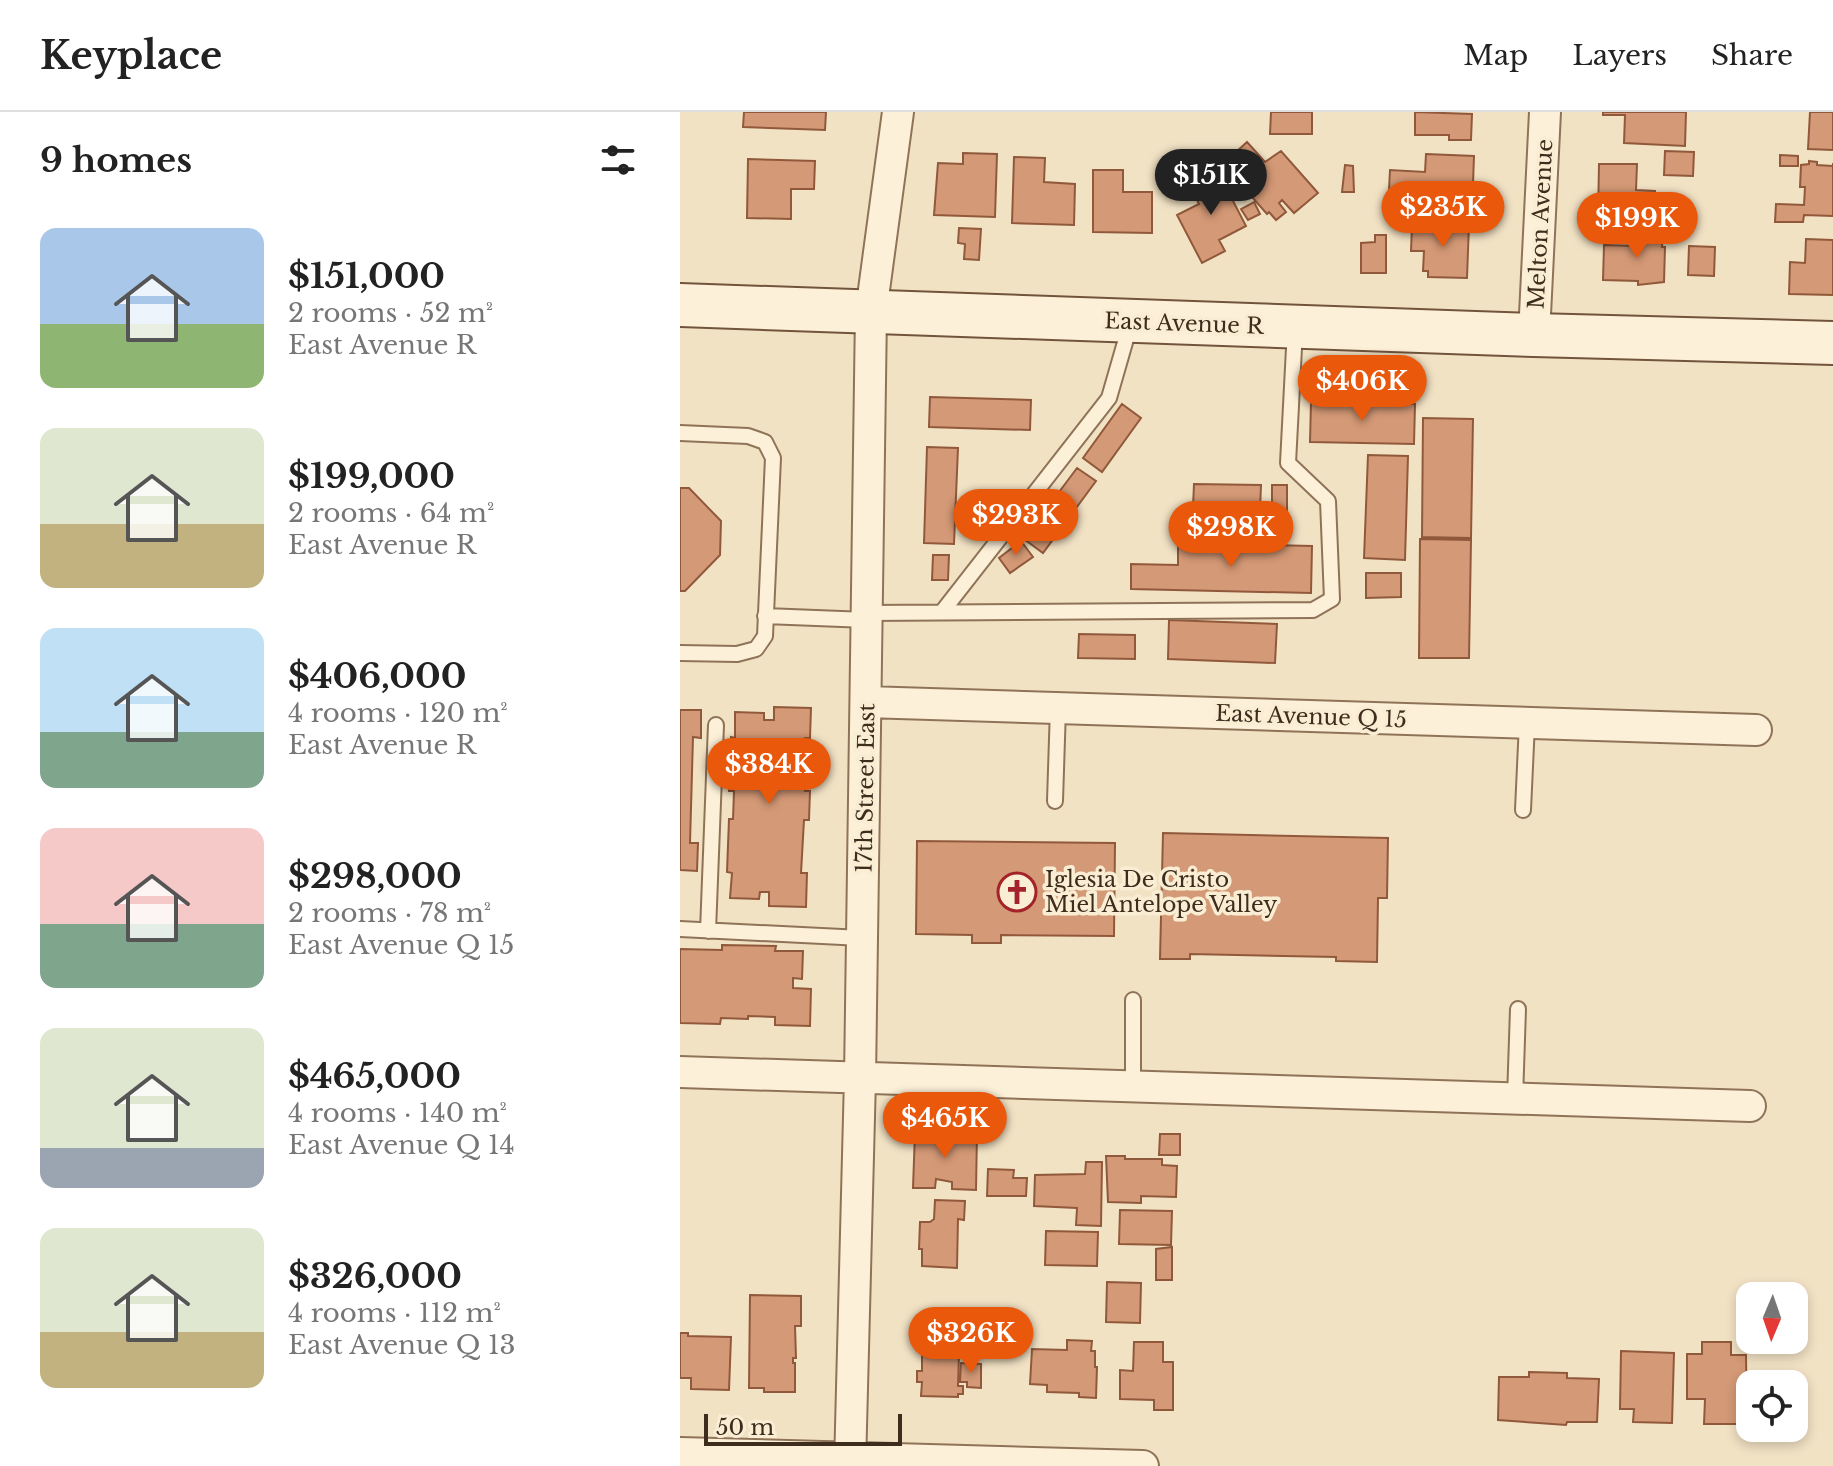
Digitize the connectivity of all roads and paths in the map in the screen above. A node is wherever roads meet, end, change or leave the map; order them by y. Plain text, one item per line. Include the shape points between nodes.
1 (898, 112) edge
2 (1545, 112) edge
3 (680, 305) edge
4 (871, 312) junction
5 (1131, 321) junction
6 (1295, 327) junction
7 (1534, 335) junction
8 (1833, 343) edge
9 (680, 433) edge
10 (942, 612) junction
11 (765, 616) junction
12 (867, 616) junction
13 (680, 653) edge
14 (866, 702) junction
15 (1058, 708) junction
16 (1527, 723) junction
17 (716, 725) dead end
18 (1756, 730) dead end
19 (1055, 801) dead end
20 (1523, 810) dead end
21 (680, 929) edge
22 (708, 931) junction
23 (862, 938) junction
24 (1133, 1000) dead end
25 (1518, 1009) dead end
26 (680, 1072) edge
27 (860, 1078) junction
28 (1133, 1087) junction
29 (1515, 1099) junction
30 (1750, 1106) dead end
31 (680, 1453) edge
32 (850, 1462) edge
33 (1143, 1466) edge

1 - 4 street, 17th Street East
2 - 7 street, Melton Avenue
3 - 4 main road, East Avenue R
4 - 5 main road, East Avenue R
4 - 12 street, 17th Street East
5 - 6 main road, East Avenue R
5 - 10 lane via 1109,398
6 - 7 main road, East Avenue R
6 - 10 lane via 1288,463 1328,501 1332,599 1313,610
7 - 8 main road, East Avenue R
9 - 11 lane via 748,436 765,442 773,458
10 - 12 lane
11 - 12 lane
11 - 13 lane via 765,636 756,649
12 - 14 street, 17th Street East
14 - 15 street, East Avenue Q 15
14 - 23 street, 17th Street East
15 - 16 street, East Avenue Q 15
15 - 19 lane
16 - 18 street, East Avenue Q 15
16 - 20 lane
17 - 22 lane
21 - 22 lane
22 - 23 lane
23 - 27 street, 17th Street East
24 - 28 lane
25 - 29 lane
26 - 27 street
27 - 28 street
27 - 32 street, 17th Street East
28 - 29 street
29 - 30 street
31 - 32 street
32 - 33 street

